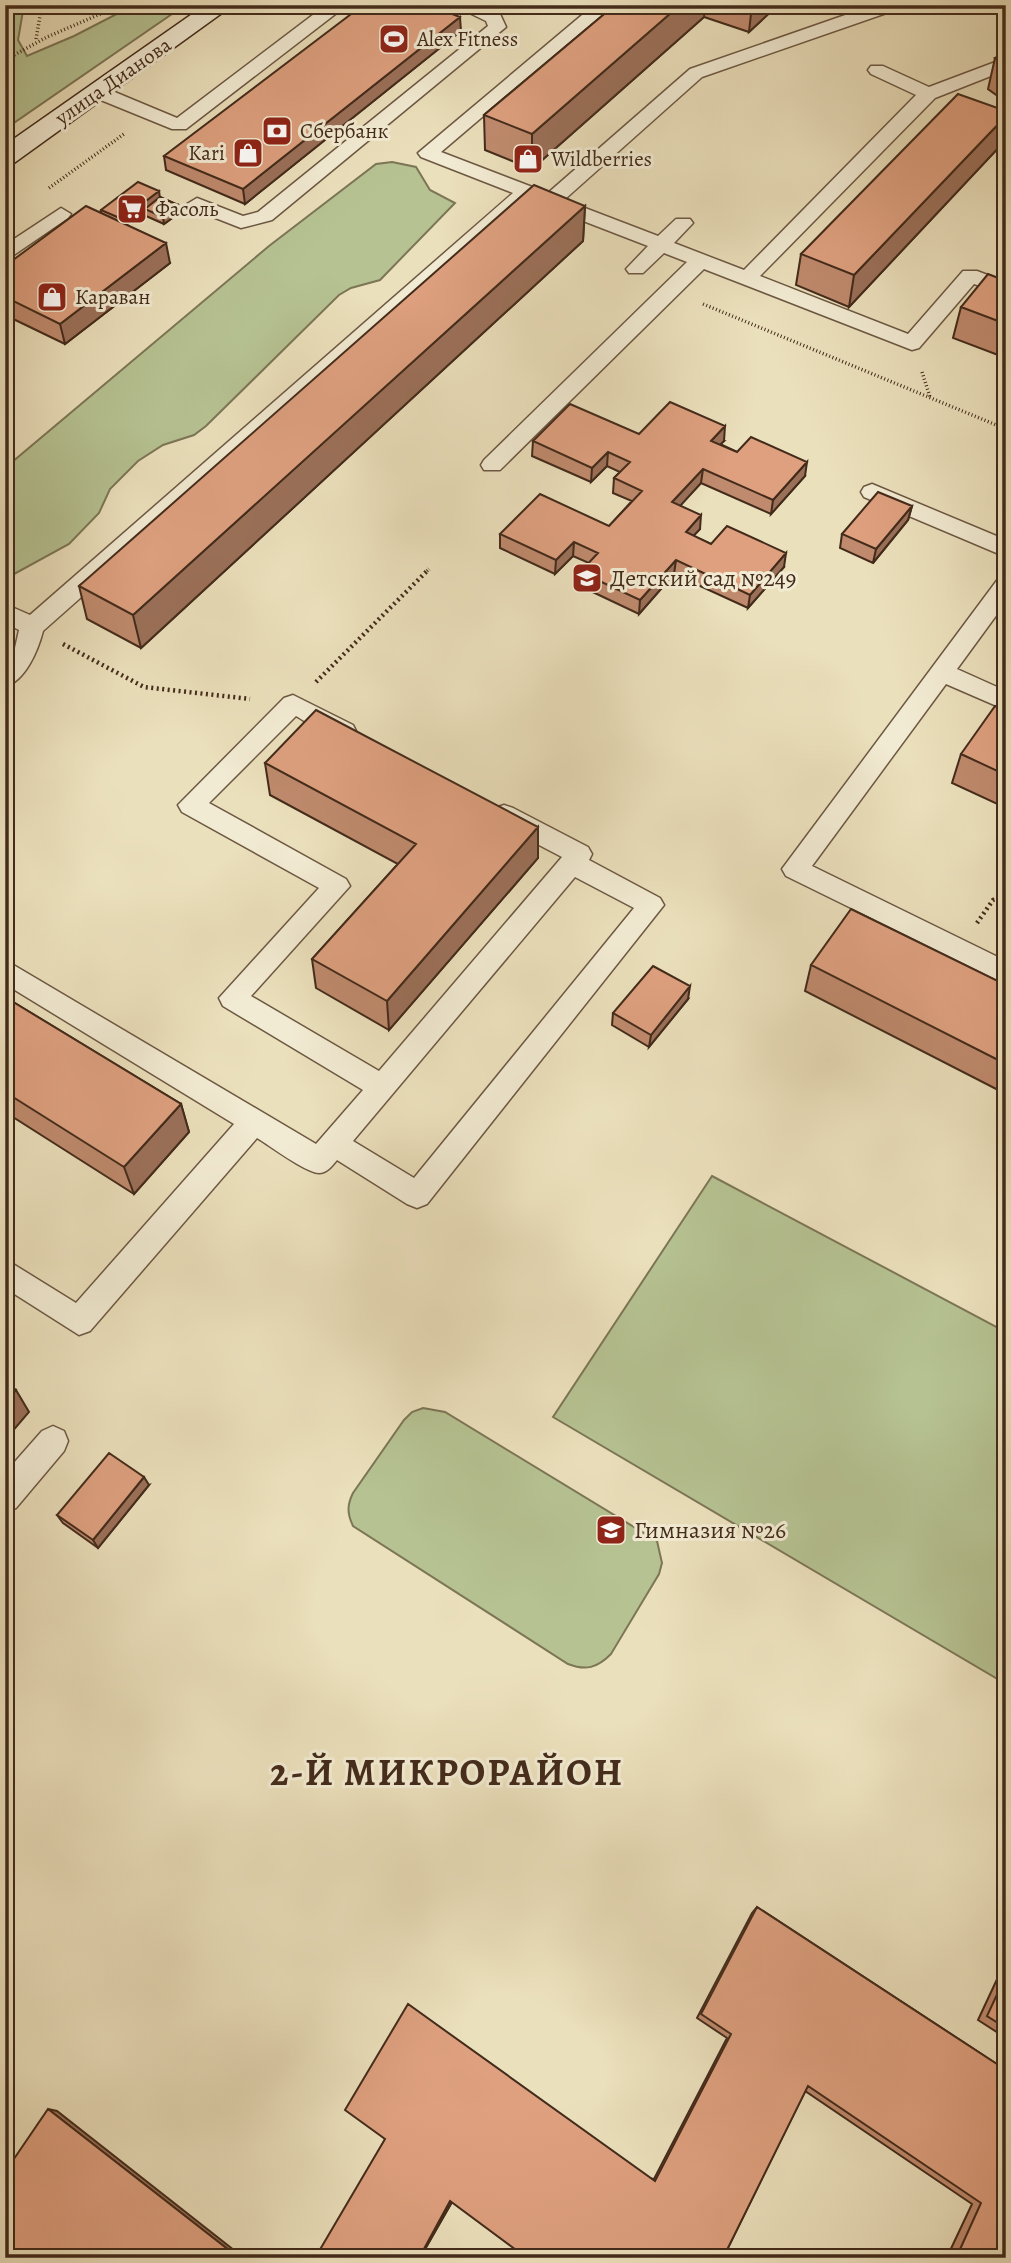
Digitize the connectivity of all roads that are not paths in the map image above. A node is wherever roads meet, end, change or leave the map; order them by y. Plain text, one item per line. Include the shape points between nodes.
1 (221, 5) edge
2 (338, 5) edge
3 (463, 5) edge
4 (605, 5) edge
5 (892, 5) edge
6 (1006, 63) edge
7 (877, 70) dead end
8 (99, 92) junction
9 (928, 94) junction
10 (5, 157) edge
11 (526, 192) junction
12 (551, 201) junction
13 (197, 205) dead end
14 (61, 214) dead end
15 (683, 223) dead end
16 (661, 244) junction
17 (5, 255) edge
18 (701, 260) junction
19 (1006, 268) edge
20 (636, 269) dead end
21 (970, 275) junction
22 (747, 278) junction
23 (1006, 289) edge
24 (492, 465) dead end
25 (872, 492) dead end
26 (1006, 550) edge
27 (1006, 585) edge
28 (5, 612) edge
29 (32, 627) junction
30 (941, 672) junction
31 (5, 678) edge
32 (1006, 701) edge
33 (365, 741) edge
34 (484, 804) edge
35 (572, 863) junction
36 (5, 971) edge
37 (1006, 973) edge
38 (382, 1087) junction
39 (254, 1121) junction
40 (334, 1144) junction
41 (5, 1272) edge
42 (53, 1441) dead end
43 (5, 1497) edge

1 - 8 main road, улица Дианова
2 - 8 lane via 179,125
3 - 13 lane via 494,18 498,27 265,216 241,222
4 - 11 lane via 428,153
5 - 12 lane via 696,73
6 - 9 lane
7 - 9 lane
8 - 10 main road, улица Дианова
9 - 22 lane
11 - 12 lane
11 - 29 lane
12 - 16 lane
14 - 17 lane
15 - 16 lane
16 - 18 lane
16 - 20 lane
18 - 22 lane
18 - 24 lane
19 - 21 lane
21 - 22 lane via 912,343
21 - 23 lane
25 - 26 lane
27 - 30 lane
28 - 29 lane
29 - 31 lane via 26,650
30 - 32 lane
30 - 37 lane via 795,869
33 - 38 lane via 293,704 191,805 337,886 232,998
34 - 35 lane via 579,854
35 - 38 lane
35 - 40 lane via 651,905 417,1195
36 - 39 lane
38 - 40 lane
39 - 40 lane via 319,1161
39 - 41 lane via 79,1321
42 - 43 lane

